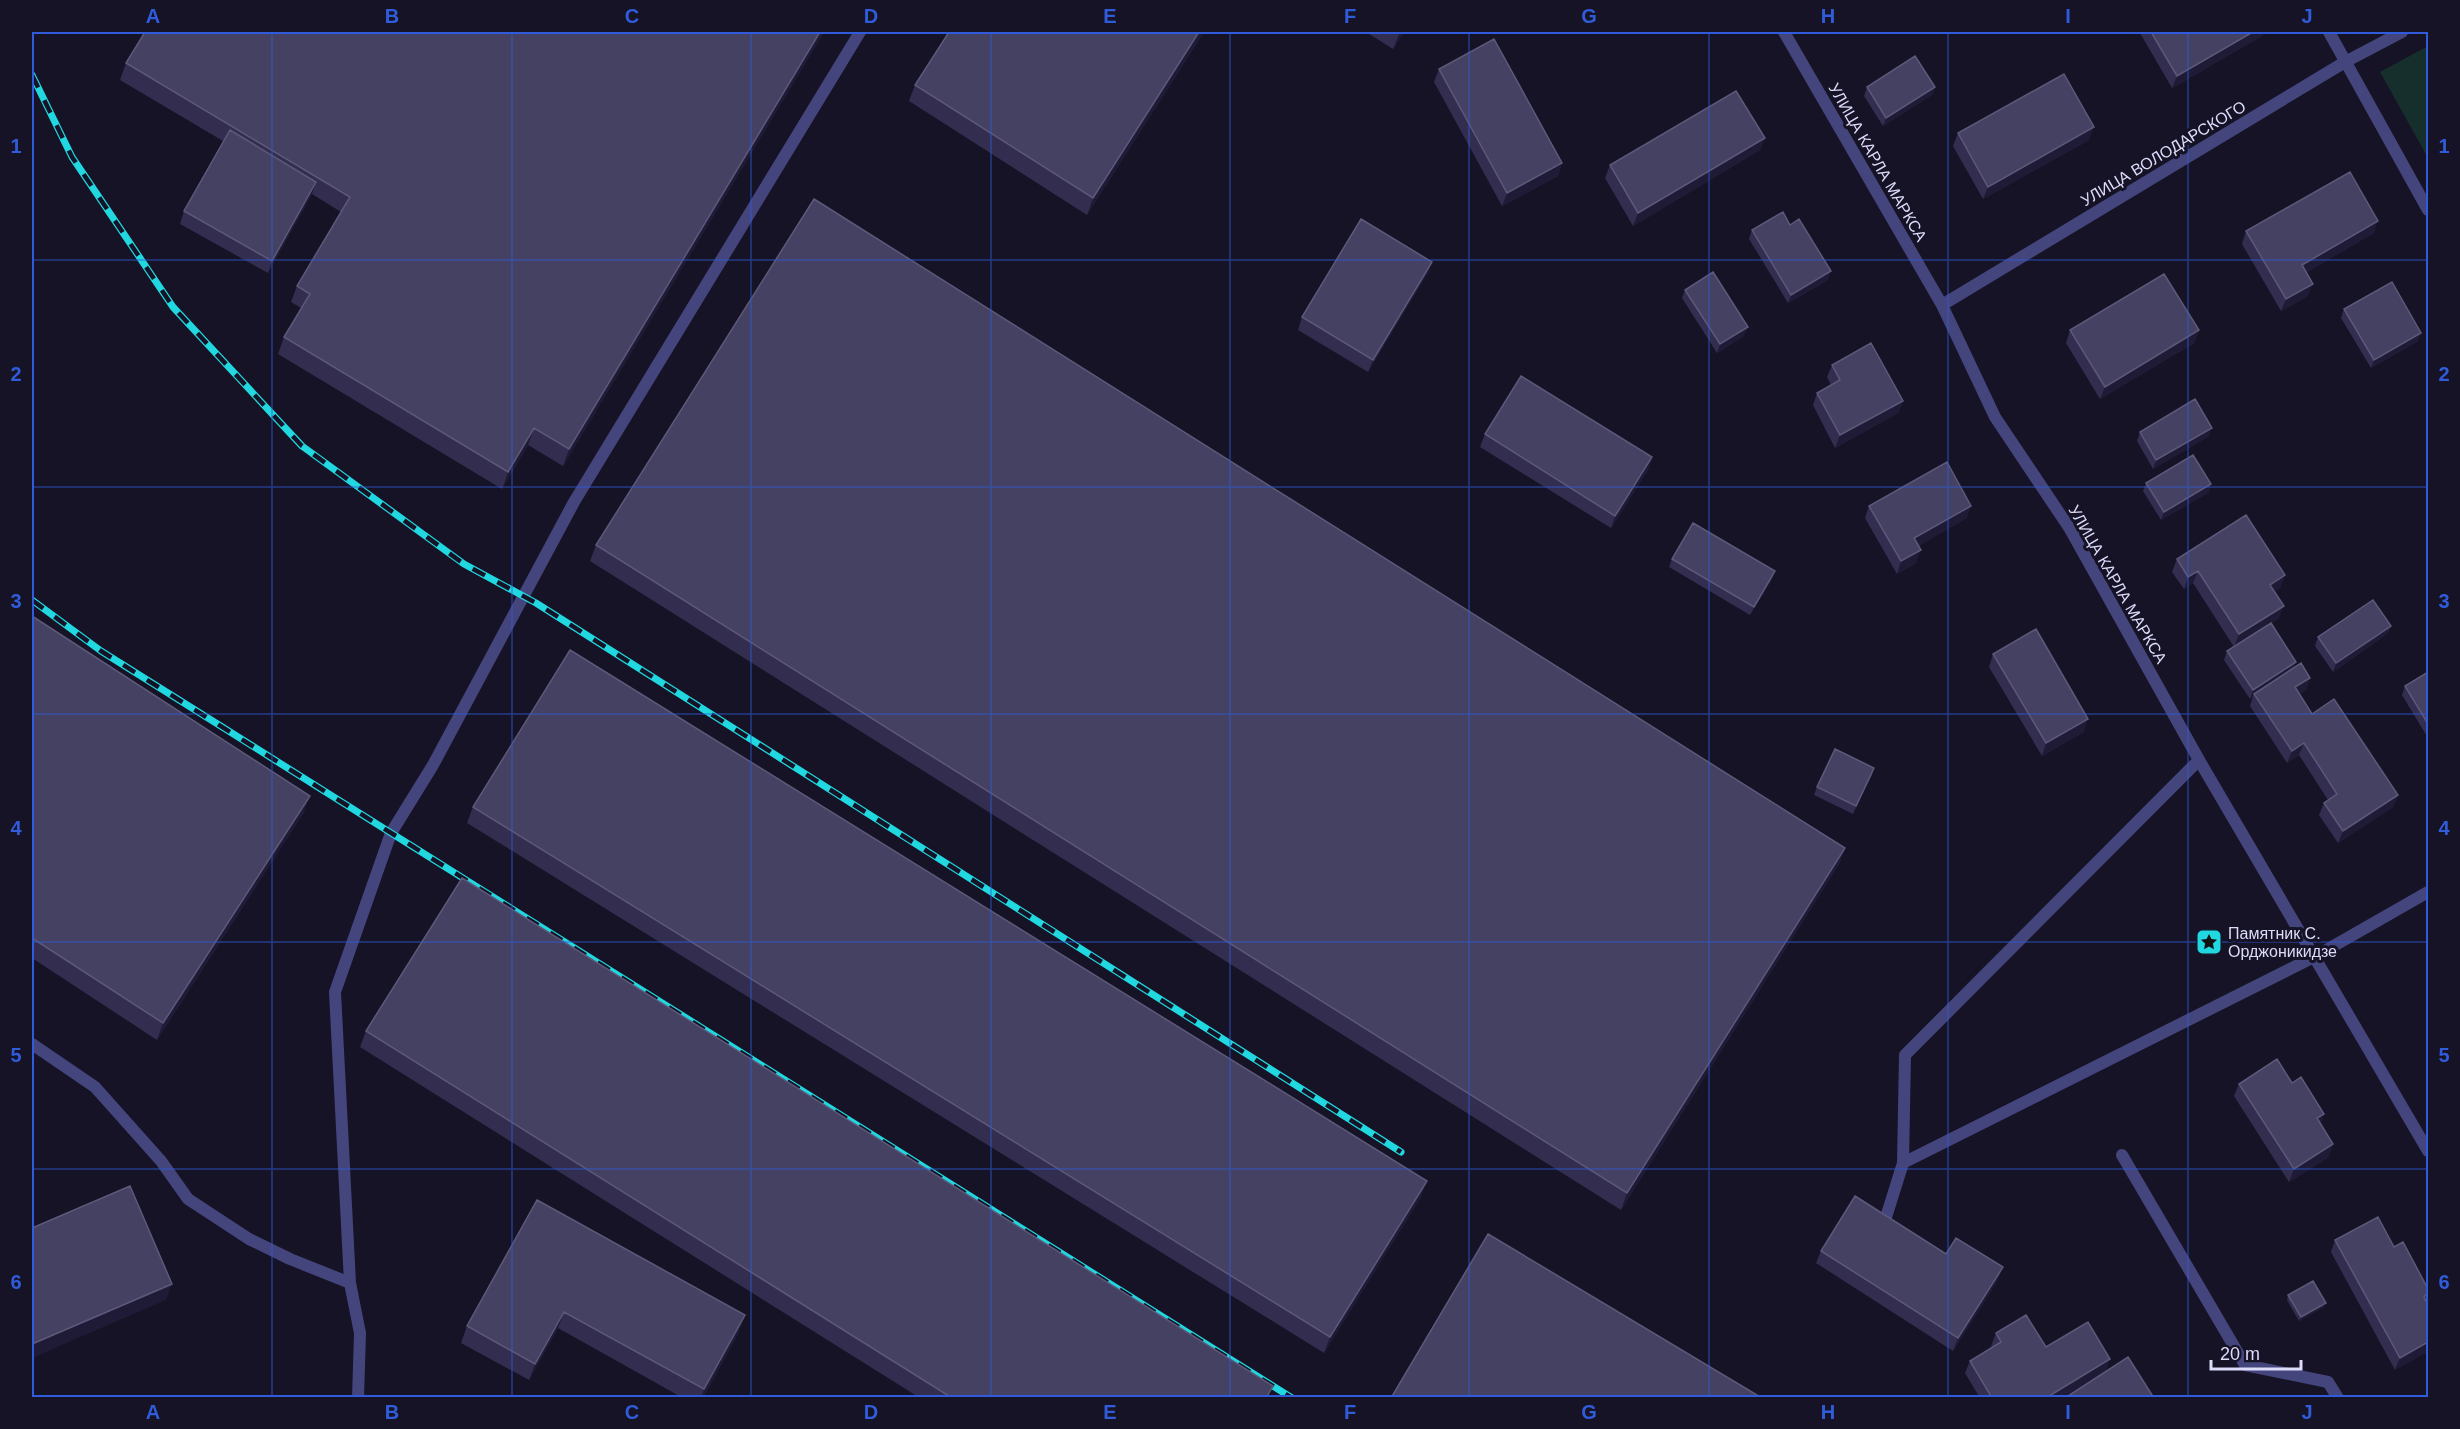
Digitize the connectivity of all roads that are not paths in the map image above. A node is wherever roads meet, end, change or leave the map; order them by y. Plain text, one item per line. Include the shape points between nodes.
1 (861, 32) edge
2 (1784, 32) edge
3 (2329, 32) edge
4 (2402, 32) edge
5 (2345, 62) junction
6 (2428, 210) edge
7 (1942, 305) junction
8 (2199, 760) junction
9 (2428, 892) edge
10 (2316, 956) junction
11 (32, 1044) edge
12 (2428, 1151) edge
13 (2122, 1155) dead end
14 (1903, 1163) junction
15 (1881, 1233) edge
16 (350, 1283) junction
17 (358, 1398) edge
18 (2338, 1398) edge

1 - 16 street via 574,502 433,765 391,833 335,992
2 - 7 street, УЛИЦА КАРЛА МАРКСА
3 - 5 street
4 - 5 street, УЛИЦА ВОЛОДАРСКОГО
5 - 6 street
5 - 7 street, УЛИЦА ВОЛОДАРСКОГО
7 - 8 street, УЛИЦА КАРЛА МАРКСА via 1995,417 2070,528
8 - 10 street, УЛИЦА КАРЛА МАРКСА
8 - 14 street via 1905,1055
9 - 10 street
10 - 12 street, УЛИЦА КАРЛА МАРКСА
10 - 14 street
11 - 16 street via 95,1088 161,1161 188,1199 249,1239
13 - 18 street via 2245,1365 2328,1382
14 - 15 street
16 - 17 street via 360,1332

